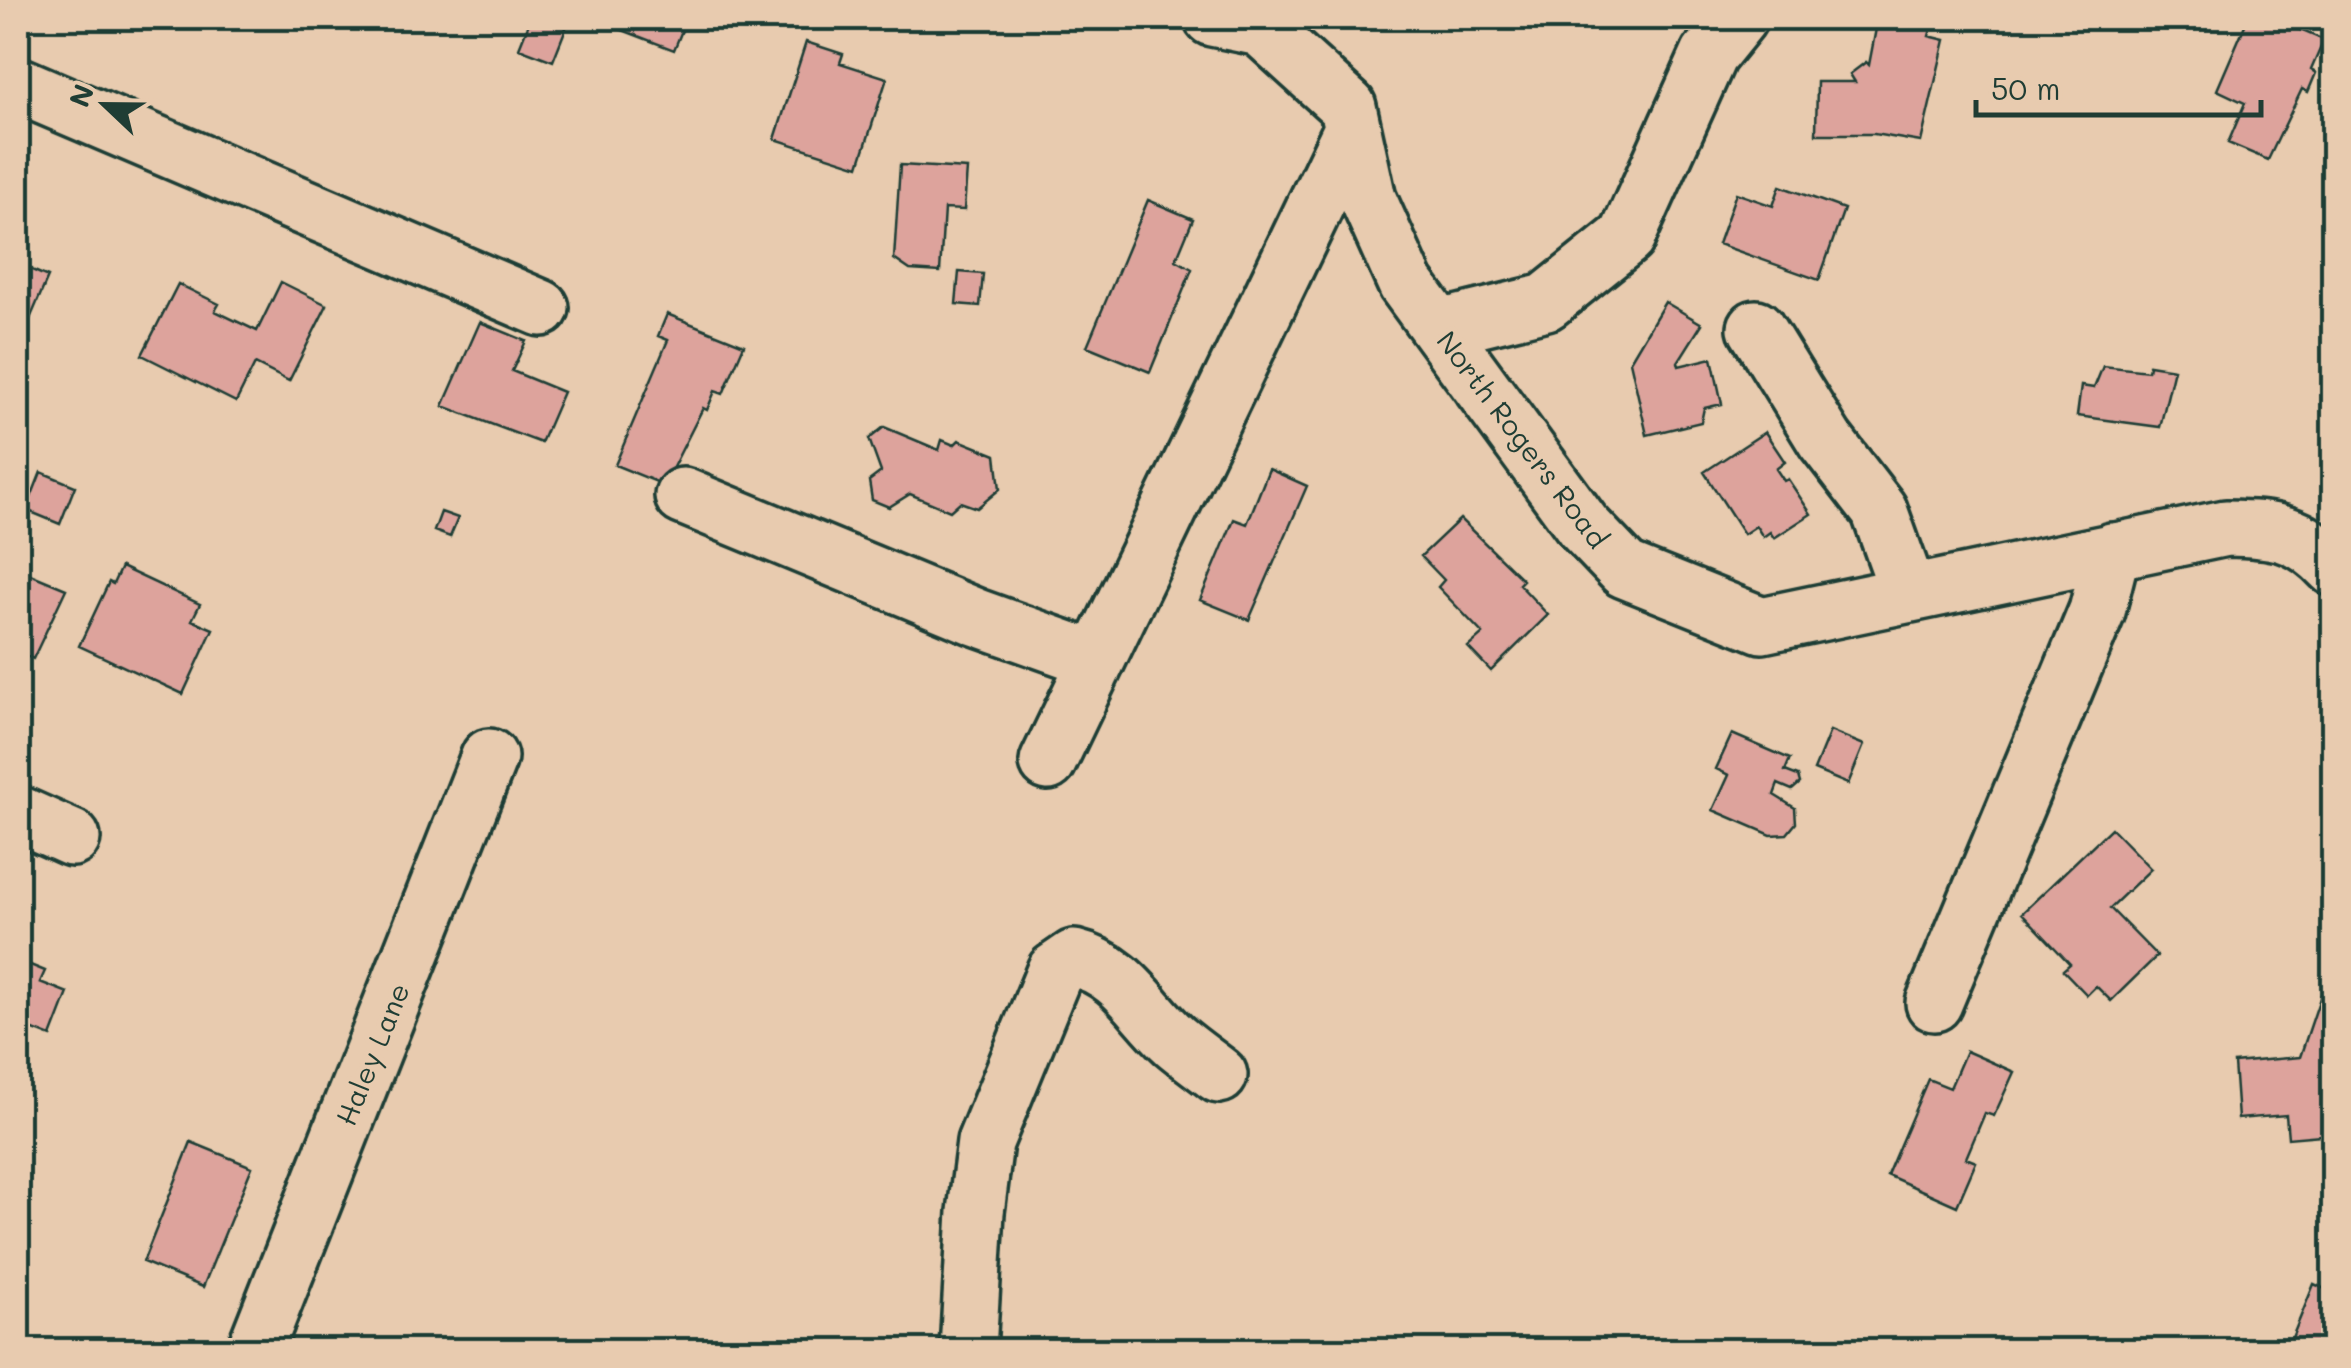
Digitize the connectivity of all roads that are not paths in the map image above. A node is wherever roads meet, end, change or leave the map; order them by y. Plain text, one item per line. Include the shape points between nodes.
1 (1212, 18) edge
2 (1739, 18) edge
3 (18, 85) edge
4 (1352, 129) junction
5 (542, 308) dead end
6 (1440, 328) junction
7 (1756, 328) dead end
8 (683, 496) dead end
9 (2112, 552) junction
10 (2334, 568) edge
11 (1908, 594) junction
12 (1097, 660) junction
13 (489, 757) dead end
14 (1048, 762) dead end
15 (18, 814) edge
16 (72, 838) dead end
17 (1934, 1004) dead end
18 (1219, 1075) dead end
19 (254, 1350) edge
20 (968, 1350) edge

1 - 4 street, North Rogers Road via 1260,28 1348,107
2 - 6 street via 1709,56 1627,237 1546,302
3 - 5 street
4 - 6 street, North Rogers Road via 1368,199 1406,284
4 - 12 street
6 - 11 street, North Rogers Road via 1583,526 1625,570 1762,625
7 - 11 street via 1825,440 1880,510
8 - 12 street via 976,618
9 - 10 street, North Rogers Road via 2226,528 2272,529 2312,545
9 - 11 street, North Rogers Road
9 - 17 street via 2097,611
12 - 14 street
13 - 19 street, Haley Lane
15 - 16 street
18 - 20 street via 1174,1040 1129,986 1093,962 1074,958 1055,971 985,1142

